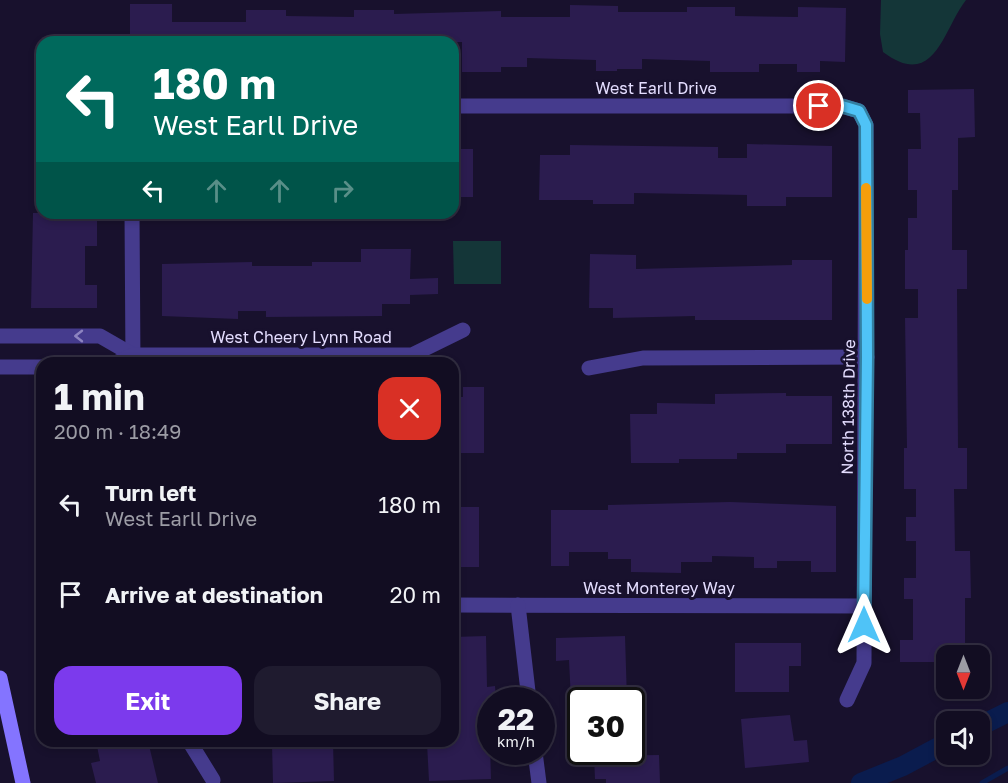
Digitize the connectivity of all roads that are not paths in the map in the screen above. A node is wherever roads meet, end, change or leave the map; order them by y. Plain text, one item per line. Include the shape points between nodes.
1 (459, 106) edge
2 (859, 111) joint
3 (132, 219) edge
4 (463, 330) dead end
5 (0, 336) edge
6 (130, 357) edge
7 (133, 357) edge
8 (272, 357) edge
9 (867, 357) junction
10 (0, 367) edge
11 (36, 367) edge
12 (589, 368) dead end
13 (459, 605) edge
14 (518, 605) junction
15 (864, 606) junction
16 (0, 678) edge
17 (527, 687) edge
18 (847, 700) dead end
19 (193, 747) edge
20 (537, 765) edge
21 (213, 780) dead end
22 (23, 783) edge
23 (539, 783) edge

1 - 2 street, West Earll Drive via 842,106
2 - 9 street, North 138th Drive via 866,125
3 - 7 street
4 - 8 street, West Cheery Lynn Road via 412,355
6 -> 5 street, West Cheery Lynn Road via 100,336
9 - 12 street via 643,358
9 - 15 street, North 138th Drive
10 - 11 street
13 - 14 street, West Monterey Way
14 - 15 street, West Monterey Way
14 - 17 street
15 - 18 street, North 138th Drive via 864,663
16 - 22 street
19 - 21 street
20 - 23 street

